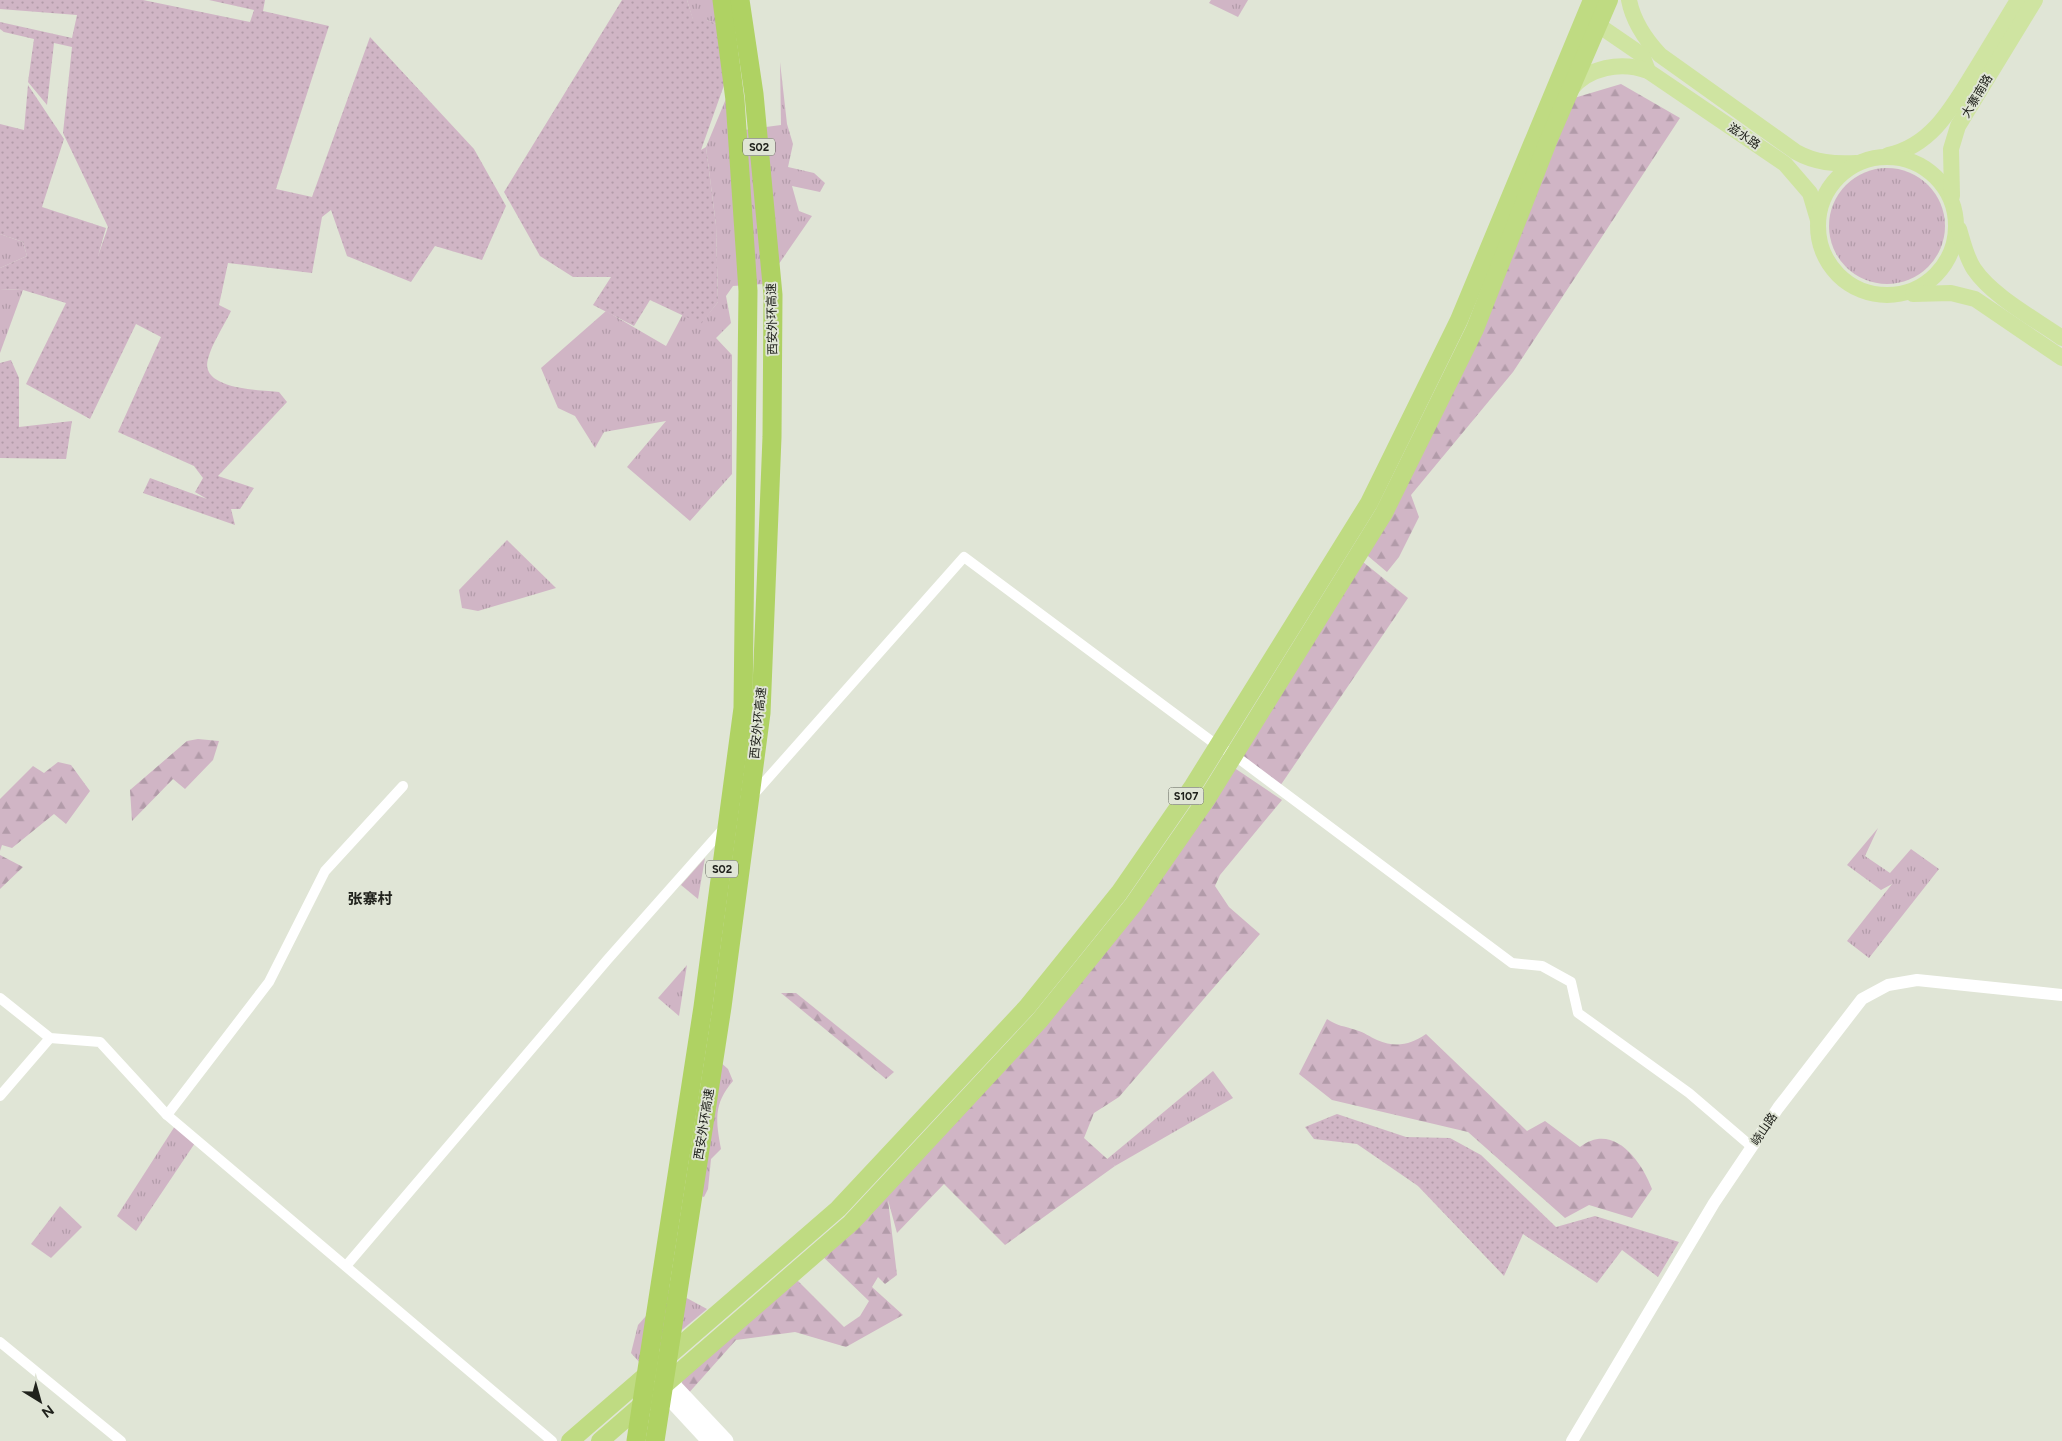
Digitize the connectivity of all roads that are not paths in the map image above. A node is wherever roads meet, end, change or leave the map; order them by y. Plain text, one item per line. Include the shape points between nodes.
1 (722, 0) edge
2 (740, 0) edge
3 (1609, 0) edge
4 (1629, 0) edge
5 (2018, 0) edge
6 (2035, 0) edge
7 (1592, 14) edge
8 (1660, 54) junction
9 (1642, 55) junction
10 (1648, 72) junction
11 (1570, 90) junction
12 (1880, 156) junction
13 (1856, 163) junction
14 (1953, 201) junction
15 (1818, 220) junction
16 (1957, 223) junction
17 (1893, 295) junction
18 (2062, 338) edge
19 (2062, 358) edge
20 (1218, 746) junction
21 (1234, 755) junction
22 (403, 786) dead end
23 (2062, 995) edge
24 (0, 998) edge
25 (50, 1038) junction
26 (0, 1096) edge
27 (167, 1115) junction
28 (1752, 1147) junction
29 (346, 1266) junction
30 (0, 1342) edge
31 (652, 1371) junction
32 (665, 1385) junction
33 (121, 1441) edge
34 (552, 1441) edge
35 (570, 1441) edge
36 (600, 1441) edge
37 (636, 1441) edge
38 (655, 1441) edge
39 (709, 1441) edge
40 (726, 1441) edge
41 (1572, 1441) edge

1 - 37 highway, 西安外环高速 / S02 via 735,100 748,291 743,708 703,1007
2 - 38 highway, 西安外环高速 / S02 via 754,94 773,295 772,437 761,713 722,1007
3 - 7 highway, S107
4 - 8 main road, 滋水路 via 1645,37
5 - 12 main road, 大寨南路 via 1945,118 1916,144 1904,151
6 - 14 main road, 大寨南路 via 1953,138 1950,163
7 - 9 main road
7 - 11 highway, S107
7 - 20 highway, S107 via 1459,320 1369,503
8 - 9 main road
8 - 13 main road, 滋水路 via 1806,158 1828,164
9 - 10 main road
10 - 11 main road via 1620,66 1605,68 1580,80
10 - 15 main road, 滋水路 via 1786,164 1810,193
11 - 21 highway, S107 via 1475,329 1384,513
12 - 13 main road
12 - 14 main road via 1903,158 1925,167 1942,182
13 - 15 main road via 1837,177 1824,197
14 - 16 main road
15 - 17 main road via 1819,243 1829,265 1846,282 1866,292
16 - 17 main road via 1955,245 1945,265 1930,282 1910,292
16 - 18 main road via 1966,251 1981,278
17 - 19 main road via 1943,293 1974,299
20 - 21 street
20 - 29 street via 964,556 608,959
20 - 31 highway, S107 via 1119,893 1027,1007 838,1209
21 - 28 street via 1512,963 1542,966 1571,982 1578,1013 1689,1093
21 - 32 highway, S107 via 1133,906 1040,1020 851,1223
22 - 27 street via 325,871 269,982
23 - 28 street, 峣山路 via 1917,980 1888,985 1862,999
24 - 25 street
25 - 26 street
25 - 27 street via 100,1042
27 - 29 street
28 - 41 street, 峣山路 via 1714,1203
29 - 34 street
30 - 33 street
31 - 32 main road
31 - 35 highway, S107
32 - 36 highway, S107
32 - 39 main road
32 - 40 main road

